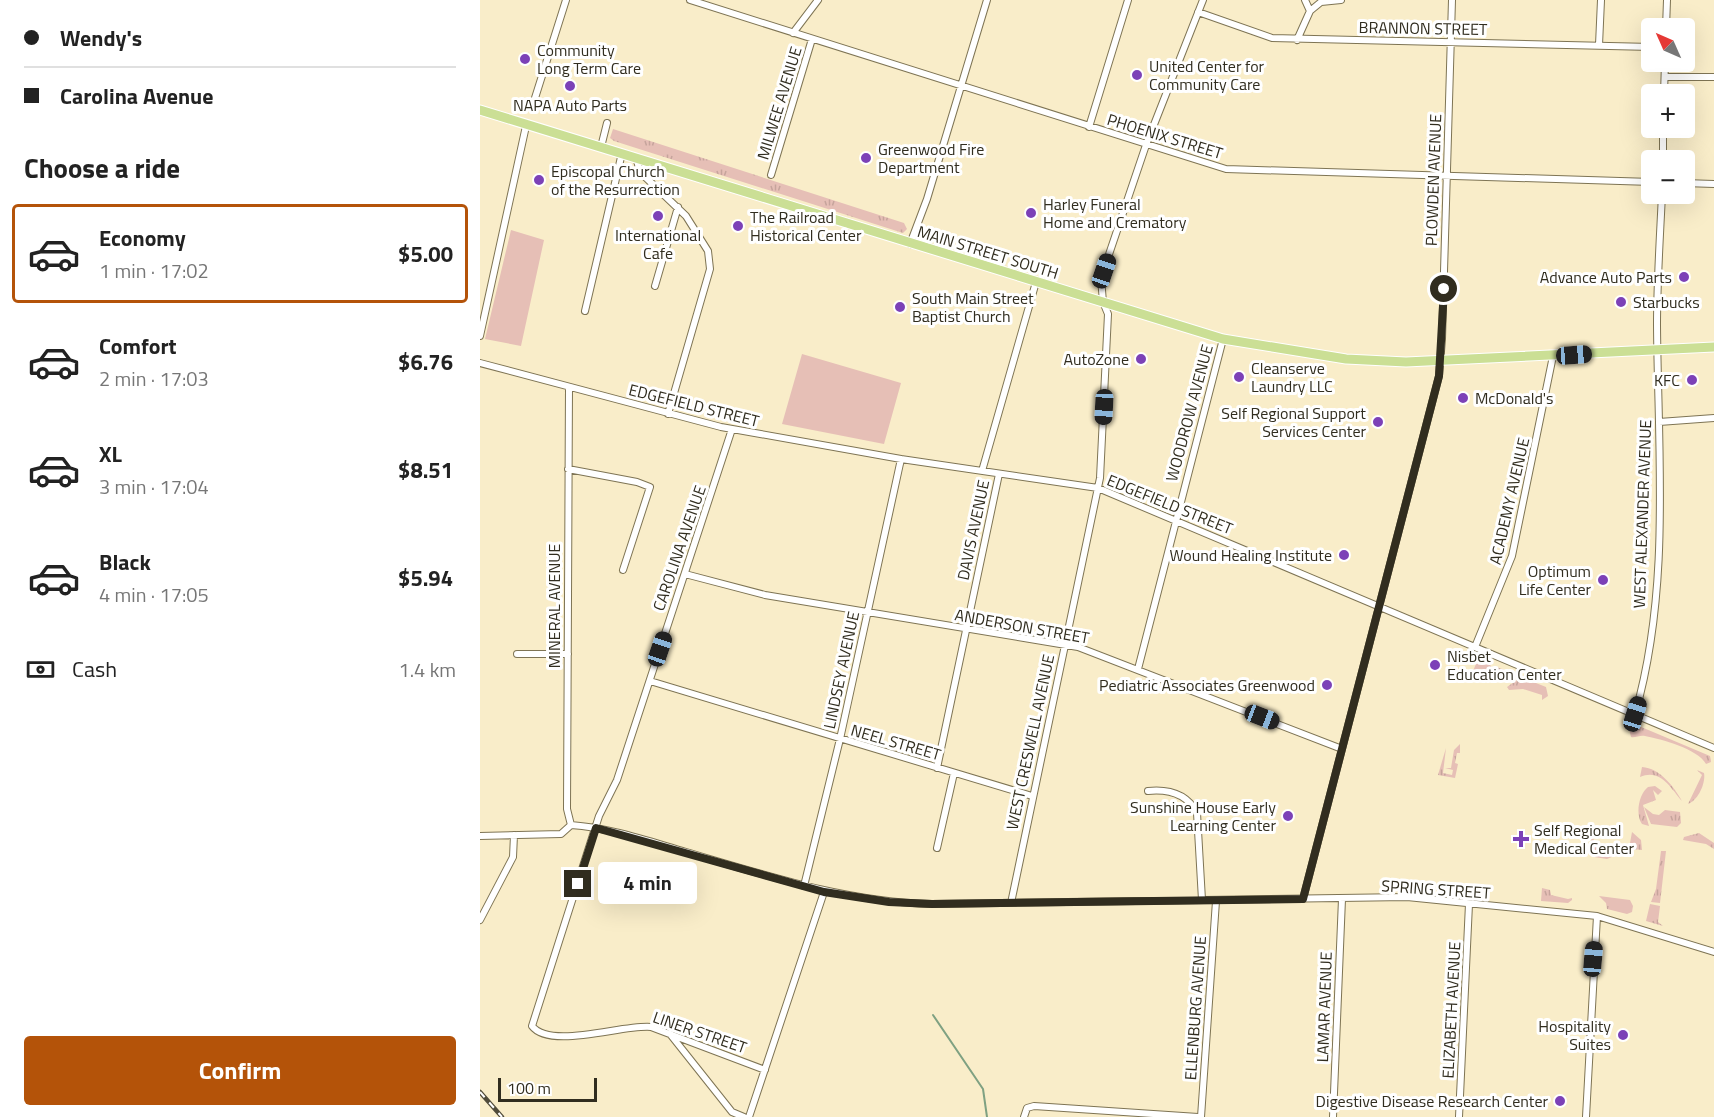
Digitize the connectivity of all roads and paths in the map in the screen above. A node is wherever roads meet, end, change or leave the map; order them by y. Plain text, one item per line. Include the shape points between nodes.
1 (566, 0) edge
2 (690, 0) edge
3 (818, 0) edge
4 (987, 0) edge
5 (1128, 0) edge
6 (1203, 0) edge
7 (1305, 0) edge
8 (1341, 0) edge
9 (1452, 0) edge
10 (1601, 0) edge
11 (1667, 0) edge
12 (1310, 11) junction
13 (1198, 12) junction
14 (1666, 18) edge
15 (793, 33) junction
16 (812, 39) junction
17 (1297, 40) junction
18 (1451, 42) junction
19 (1599, 45) junction
20 (1641, 47) edge
21 (1665, 72) edge
22 (1714, 76) edge
23 (1665, 77) junction
24 (1665, 84) edge
25 (961, 86) junction
26 (535, 98) dead end
27 (480, 110) edge
28 (607, 123) dead end
29 (526, 126) junction
30 (1089, 127) junction
31 (1146, 145) junction
32 (601, 147) junction
33 (622, 153) junction
34 (636, 157) junction
35 (771, 175) dead end
36 (1446, 177) junction
37 (1641, 183) edge
38 (1695, 183) edge
39 (1714, 184) edge
40 (1662, 204) edge
41 (678, 207) junction
42 (910, 243) junction
43 (1036, 282) junction
44 (655, 286) dead end
45 (1103, 303) junction
46 (585, 311) dead end
47 (480, 336) edge
48 (1223, 339) junction
49 (1714, 347) edge
50 (1658, 349) junction
51 (1553, 356) junction
52 (1440, 362) junction
53 (480, 363) edge
54 (569, 387) junction
55 (668, 414) junction
56 (1714, 418) edge
57 (1659, 422) junction
58 (732, 429) junction
59 (901, 459) junction
60 (568, 470) junction
61 (982, 471) junction
62 (999, 474) junction
63 (1098, 488) junction
64 (1176, 520) junction
65 (623, 570) dead end
66 (685, 574) junction
67 (1380, 606) junction
68 (867, 613) junction
69 (965, 629) junction
70 (1065, 644) junction
71 (1476, 647) junction
72 (518, 654) dead end
73 (567, 654) junction
74 (1138, 669) junction
75 (650, 681) junction
76 (1635, 714) junction
77 (840, 739) junction
78 (1714, 748) edge
79 (1342, 749) junction
80 (937, 768) junction
81 (954, 773) junction
82 (1148, 791) dead end
83 (1032, 795) junction
84 (571, 825) junction
85 (596, 828) junction
86 (480, 836) edge
87 (514, 836) junction
88 (937, 848) dead end
89 (804, 886) junction
90 (824, 892) junction
91 (1303, 899) junction
92 (1342, 899) junction
93 (1202, 900) junction
94 (1216, 901) junction
95 (1011, 903) junction
96 (1469, 904) junction
97 (1597, 916) junction
98 (480, 920) edge
99 (1714, 952) edge
100 (533, 1015) joint
101 (670, 1034) junction
102 (765, 1070) junction
103 (1025, 1114) edge
104 (744, 1117) edge
105 (749, 1117) edge
106 (1199, 1117) edge
107 (1334, 1117) edge
108 (1459, 1117) edge
109 (1586, 1117) edge

1 - 26 street
2 - 15 street, PHOENIX STREET
3 - 15 street, MILWEE AVENUE
4 - 25 street
5 - 30 street
6 - 13 street, WEST CRESWELL AVENUE
7 - 12 street
8 - 12 street via 1321,2
9 - 18 street, PLOWDEN AVENUE
10 - 19 street
11 - 14 street
12 - 17 street
13 - 17 street, BRANNON STREET via 1257,35
13 - 31 street, WEST CRESWELL AVENUE
15 - 16 street, PHOENIX STREET
16 - 25 street, PHOENIX STREET
16 - 35 street, MILWEE AVENUE
17 - 18 street, BRANNON STREET
18 - 19 street, BRANNON STREET
18 - 36 street, PLOWDEN AVENUE
19 - 20 street, BRANNON STREET
21 - 23 street
22 - 23 street
23 - 24 street
25 - 30 street, PHOENIX STREET
25 - 42 street
27 - 29 main road, MAIN STREET SOUTH
28 - 32 street
29 - 32 main road, MAIN STREET SOUTH
29 - 47 street
30 - 31 street, PHOENIX STREET
31 - 36 street, PHOENIX STREET via 1236,171
31 - 45 street, WEST CRESWELL AVENUE via 1101,278
32 - 33 main road, MAIN STREET SOUTH
33 - 34 main road, MAIN STREET SOUTH
33 - 46 street
34 - 41 street via 640,172
34 - 42 main road, MAIN STREET SOUTH
36 - 37 street, PHOENIX STREET
36 - 52 street, PLOWDEN AVENUE
38 - 39 street
40 - 50 street, WEST ALEXANDER AVENUE
41 - 44 street
41 - 55 street via 708,251 710,264
42 - 43 main road, MAIN STREET SOUTH
43 - 45 main road, MAIN STREET SOUTH
43 - 61 street, DAVIS AVENUE
45 - 48 main road, MAIN STREET SOUTH
45 - 63 street, WEST CRESWELL AVENUE via 1108,314
48 - 52 main road, MAIN STREET SOUTH via 1346,358
48 - 64 street, WOODROW AVENUE
49 - 50 main road, MAIN STREET SOUTH
50 - 51 main road, MAIN STREET SOUTH
50 - 57 street, WEST ALEXANDER AVENUE
51 - 52 main road, MAIN STREET SOUTH
51 - 71 street, ACADEMY AVENUE via 1512,556
52 - 67 street, PLOWDEN AVENUE
53 - 54 street, EDGEFIELD STREET
54 - 55 street, EDGEFIELD STREET
54 - 60 street, MINERAL AVENUE
55 - 58 street, EDGEFIELD STREET
56 - 57 street
57 - 76 street, WEST ALEXANDER AVENUE via 1655,592 1648,661
58 - 59 street, EDGEFIELD STREET
58 - 66 street, CAROLINA AVENUE
59 - 61 street, EDGEFIELD STREET
59 - 68 street, LINDSEY AVENUE
60 - 65 street via 650,487
60 - 73 street, MINERAL AVENUE
61 - 62 street, EDGEFIELD STREET
62 - 63 street, EDGEFIELD STREET
62 - 69 street, DAVIS AVENUE
63 - 64 street, EDGEFIELD STREET
63 - 70 street, WEST CRESWELL AVENUE
64 - 67 street, EDGEFIELD STREET
64 - 74 street, WOODROW AVENUE
66 - 68 street, ANDERSON STREET via 765,595
66 - 75 street, CAROLINA AVENUE
67 - 71 street, EDGEFIELD STREET
67 - 79 street, PLOWDEN AVENUE
68 - 69 street, ANDERSON STREET
68 - 77 street, LINDSEY AVENUE
69 - 70 street, ANDERSON STREET
69 - 80 street, DAVIS AVENUE
70 - 74 street, ANDERSON STREET
70 - 83 street, WEST CRESWELL AVENUE
71 - 76 street, EDGEFIELD STREET
72 - 73 street
73 - 84 street, MINERAL AVENUE via 567,809
74 - 79 street, ANDERSON STREET
75 - 77 street, NEEL STREET
75 - 85 street, CAROLINA AVENUE via 617,780
76 - 78 street, EDGEFIELD STREET
77 - 80 street, NEEL STREET
77 - 89 street, LINDSEY AVENUE
79 - 91 street, PLOWDEN AVENUE
80 - 81 street, NEEL STREET
81 - 83 street, NEEL STREET
81 - 88 street
82 - 93 street via 1176,794 1196,809
83 - 95 street, WEST CRESWELL AVENUE
84 - 85 street, SPRING STREET
84 - 87 street, SPRING STREET via 561,834
85 - 89 street, SPRING STREET
85 - 100 street, CAROLINA AVENUE
86 - 87 street, SPRING STREET
87 - 98 street via 513,857
89 - 90 street, SPRING STREET
90 - 95 street, SPRING STREET via 906,903
90 - 102 street
91 - 92 street, SPRING STREET
91 - 94 street, SPRING STREET
92 - 96 street, SPRING STREET via 1407,897
92 - 107 street, LAMAR AVENUE
93 - 94 street, SPRING STREET
93 - 95 street, SPRING STREET
94 - 106 street, ELLENBURG AVENUE
96 - 97 street, SPRING STREET
96 - 108 street, ELIZABETH AVENUE
97 - 99 street, SPRING STREET
97 - 109 street
100 - 101 street, LINER STREET via 534,1030 551,1034 589,1034 641,1026
101 - 102 street, LINER STREET
101 - 104 street via 732,1112
102 - 105 street
103 - 106 street via 1029,1106 1034,1106

